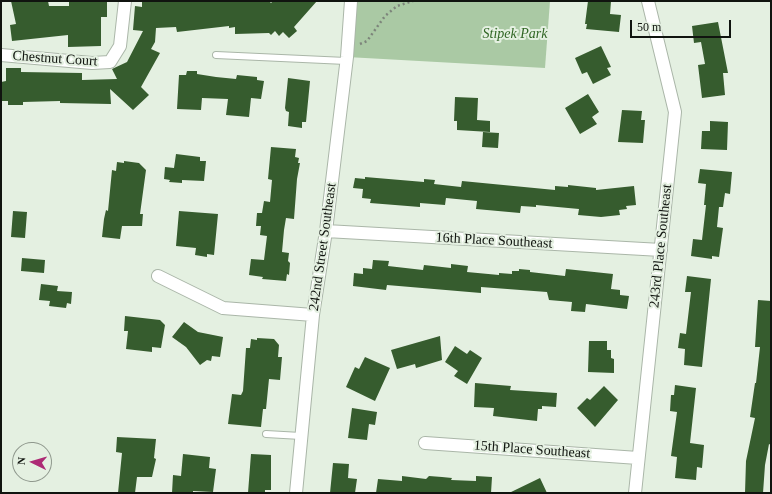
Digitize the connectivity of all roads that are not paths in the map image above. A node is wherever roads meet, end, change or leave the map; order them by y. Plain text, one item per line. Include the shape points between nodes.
1 (125, 1) edge
2 (351, 1) edge
3 (648, 1) edge
4 (1, 55) edge
5 (216, 55) dead end
6 (346, 55) junction
7 (326, 231) junction
8 (661, 250) junction
9 (158, 276) dead end
10 (313, 315) junction
11 (266, 434) dead end
12 (301, 436) junction
13 (425, 443) dead end
14 (638, 458) junction
15 (296, 493) edge
16 (635, 493) edge

1 - 4 street, Chestnut Court via 120,46 110,62 92,63
2 - 6 street, 242nd Street Southeast
3 - 8 street, 243rd Place Southeast via 675,112
5 - 6 lane
6 - 7 street, 242nd Street Southeast
7 - 8 street, 16th Place Southeast
7 - 10 street, 242nd Street Southeast
8 - 14 street, 243rd Place Southeast
9 - 10 street via 223,308
10 - 12 street, 242nd Street Southeast
11 - 12 lane
12 - 15 street, 242nd Street Southeast
13 - 14 street, 15th Place Southeast
14 - 16 street, 243rd Place Southeast

